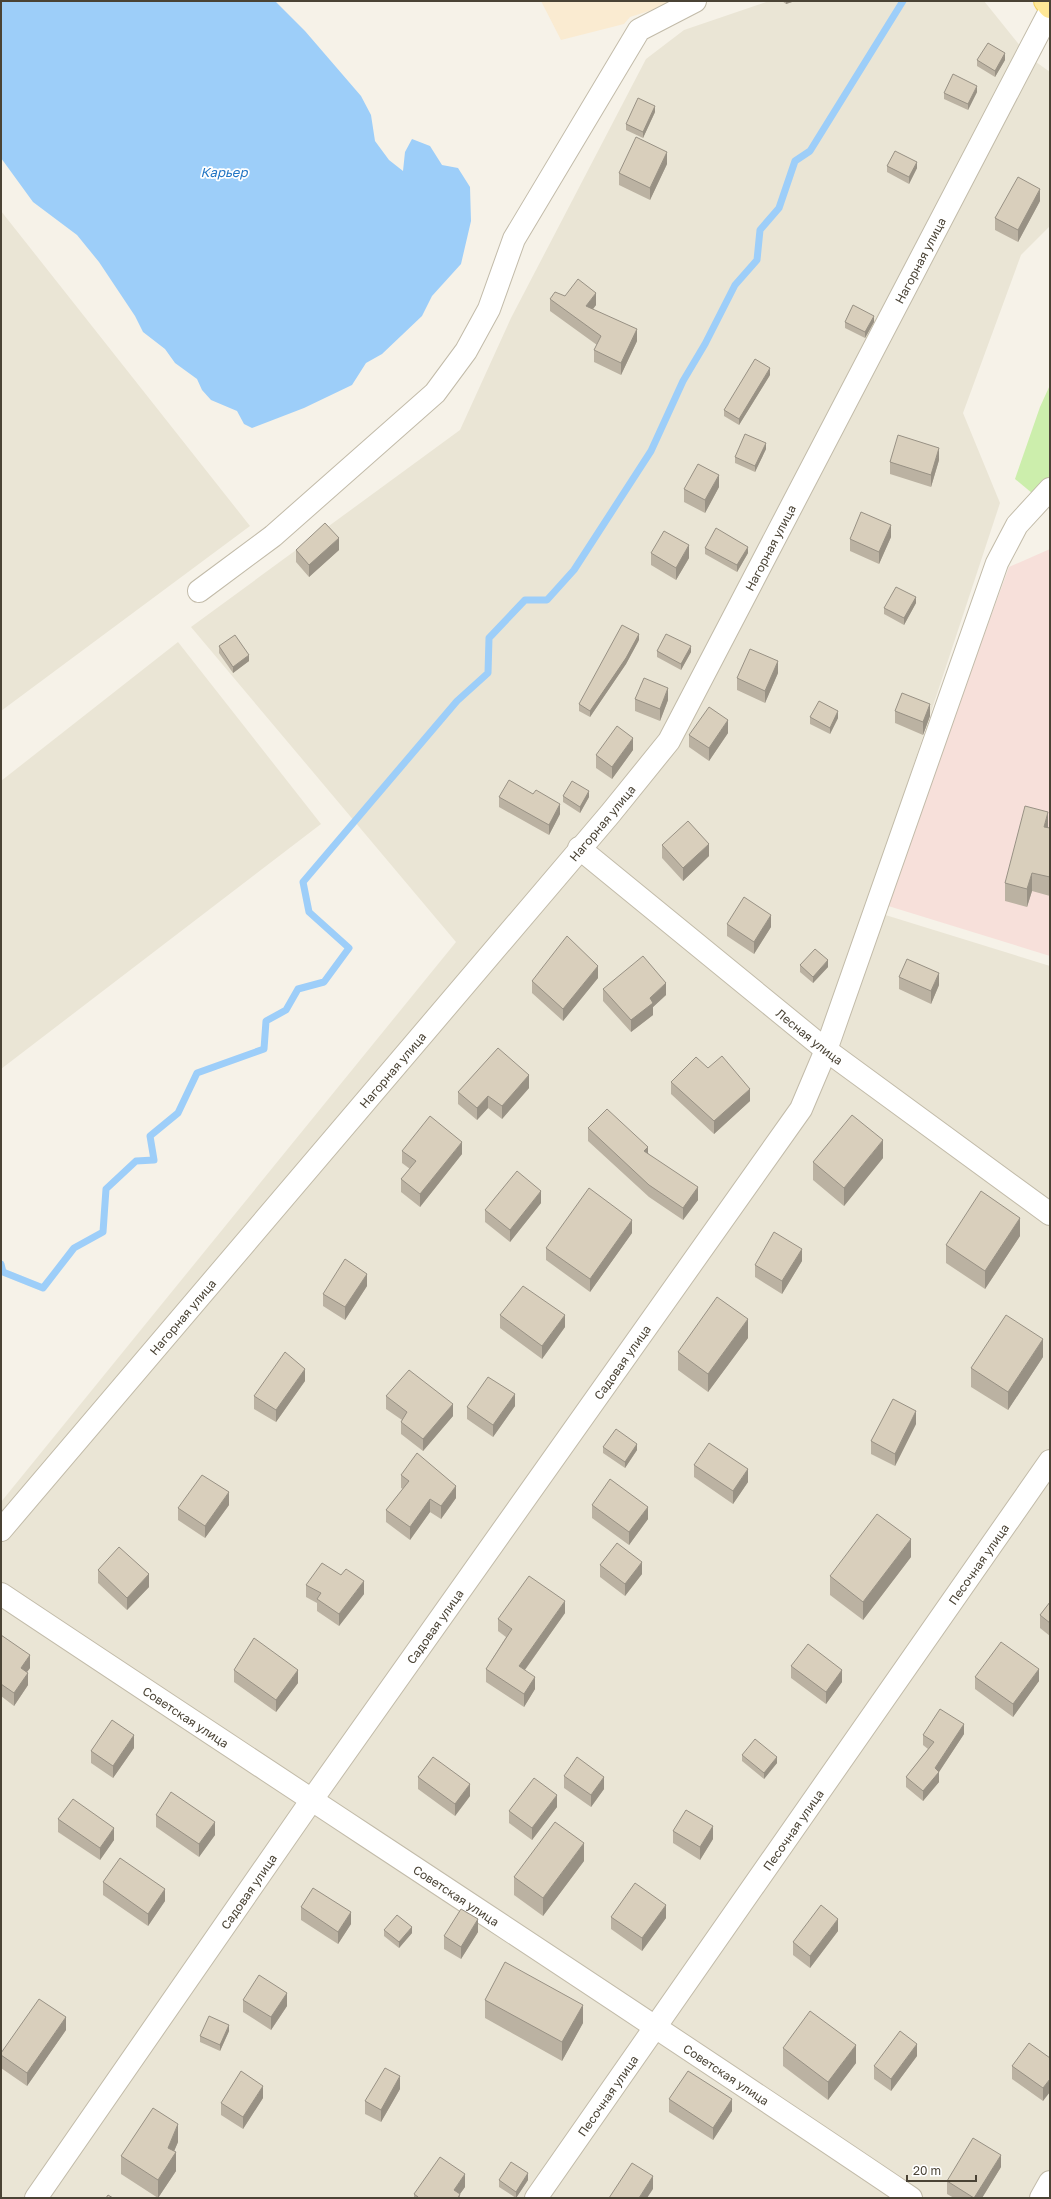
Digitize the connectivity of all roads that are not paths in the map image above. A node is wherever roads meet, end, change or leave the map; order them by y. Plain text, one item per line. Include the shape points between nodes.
1 (695, 1) edge
2 (1045, 1) edge
3 (1050, 6) edge
4 (1050, 11) edge
5 (1050, 488) edge
6 (199, 591) dead end
7 (579, 848) junction
8 (826, 1050) junction
9 (1050, 1214) edge
10 (1050, 1461) edge
11 (1, 1530) edge
12 (1, 1594) edge
13 (311, 1801) junction
14 (656, 2026) junction
15 (1050, 2182) edge
16 (36, 2198) edge
17 (536, 2198) edge
18 (911, 2198) edge
19 (1041, 2198) edge

1 - 6 street via 639,30 514,239 489,309 466,351 435,393 273,536
2 - 3 main road
4 - 7 street, Нагорная улица via 669,741
5 - 8 street, Садовая улица via 1017,525 997,563
7 - 8 street, Лесная улица
7 - 11 street, Нагорная улица
8 - 9 street, Лесная улица
8 - 13 street, Садовая улица via 801,1109
10 - 14 street, Песочная улица
12 - 13 street, Советская улица
13 - 14 street, Советская улица
13 - 16 street, Садовая улица
14 - 17 street, Песочная улица
14 - 18 street, Советская улица
15 - 19 street

